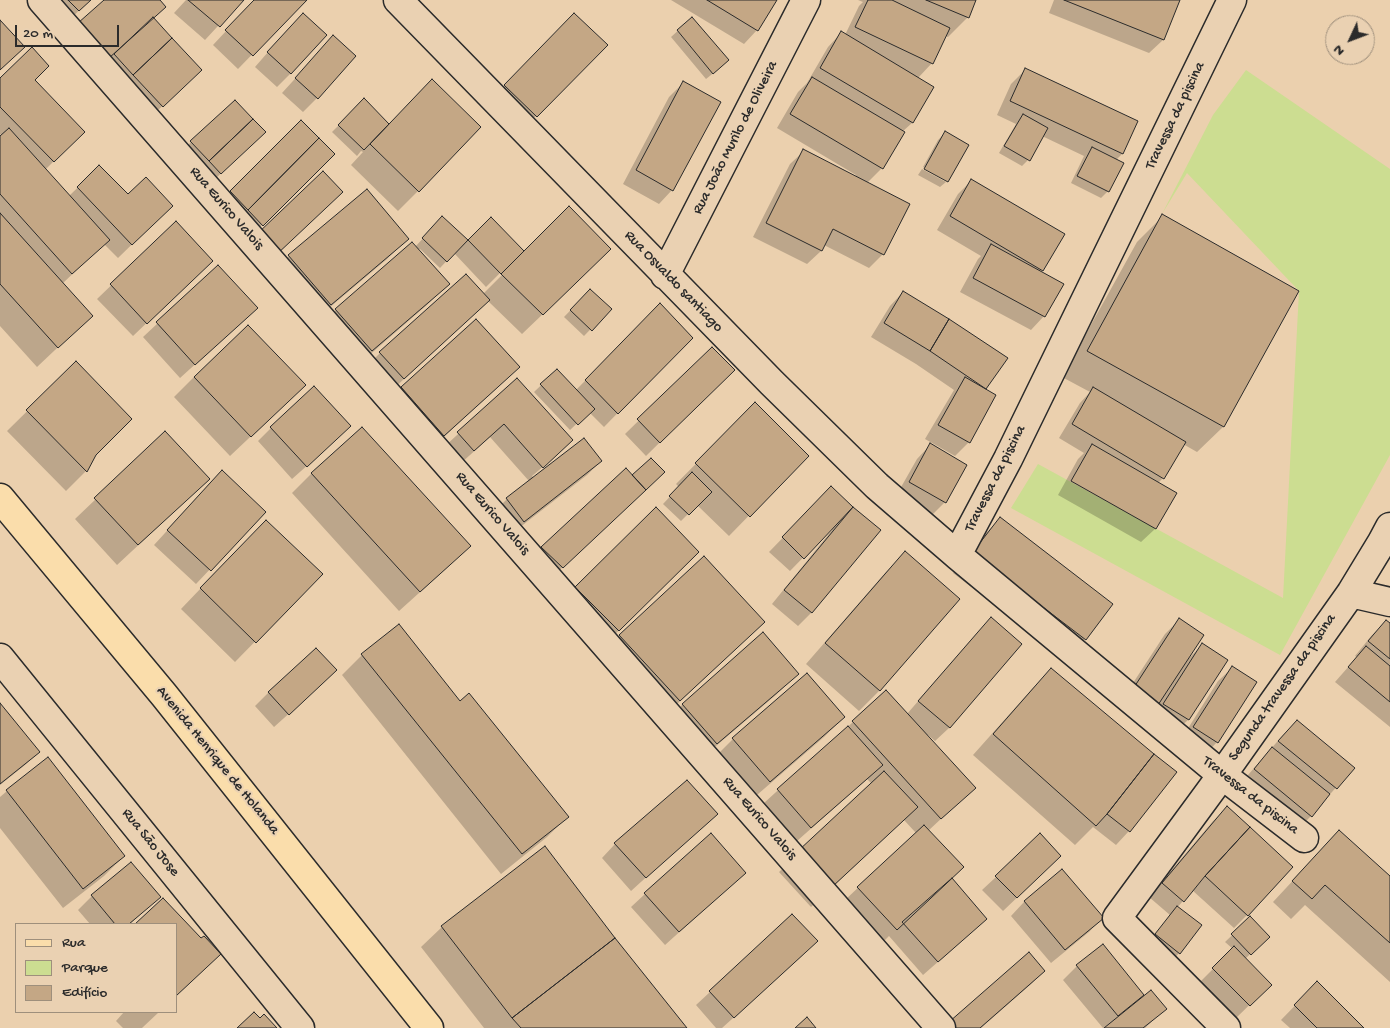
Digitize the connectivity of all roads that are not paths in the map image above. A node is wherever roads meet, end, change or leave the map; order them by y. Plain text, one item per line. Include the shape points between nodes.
1 (42, 0) edge
2 (398, 0) edge
3 (806, 0) edge
4 (1232, 0) edge
5 (666, 275) junction
6 (0, 498) edge
7 (1390, 528) edge
8 (957, 555) junction
9 (1351, 593) junction
10 (1390, 602) edge
11 (0, 658) edge
12 (1222, 775) junction
13 (1304, 838) dead end
14 (300, 1028) edge
15 (429, 1028) edge
16 (941, 1028) edge
17 (1226, 1028) edge

1 - 16 street, Rua Eurico Valois
2 - 5 street, Rua Osvaldo santiago
3 - 5 street, Rua João Murilo de Oliveira
4 - 8 street, Travessa da piscina via 1008,459
5 - 8 street, Rua Osvaldo santiago via 877,486
6 - 15 main road, Avenida Henrique de Holanda via 164,695
7 - 9 street, Segunda travessa da piscina
8 - 12 street, Travessa da piscina
9 - 10 street
9 - 12 street, Segunda travessa da piscina
11 - 14 street, Rua São Jose
12 - 13 street, Travessa da piscina
12 - 17 street, Segunda travessa da piscina via 1118,918

